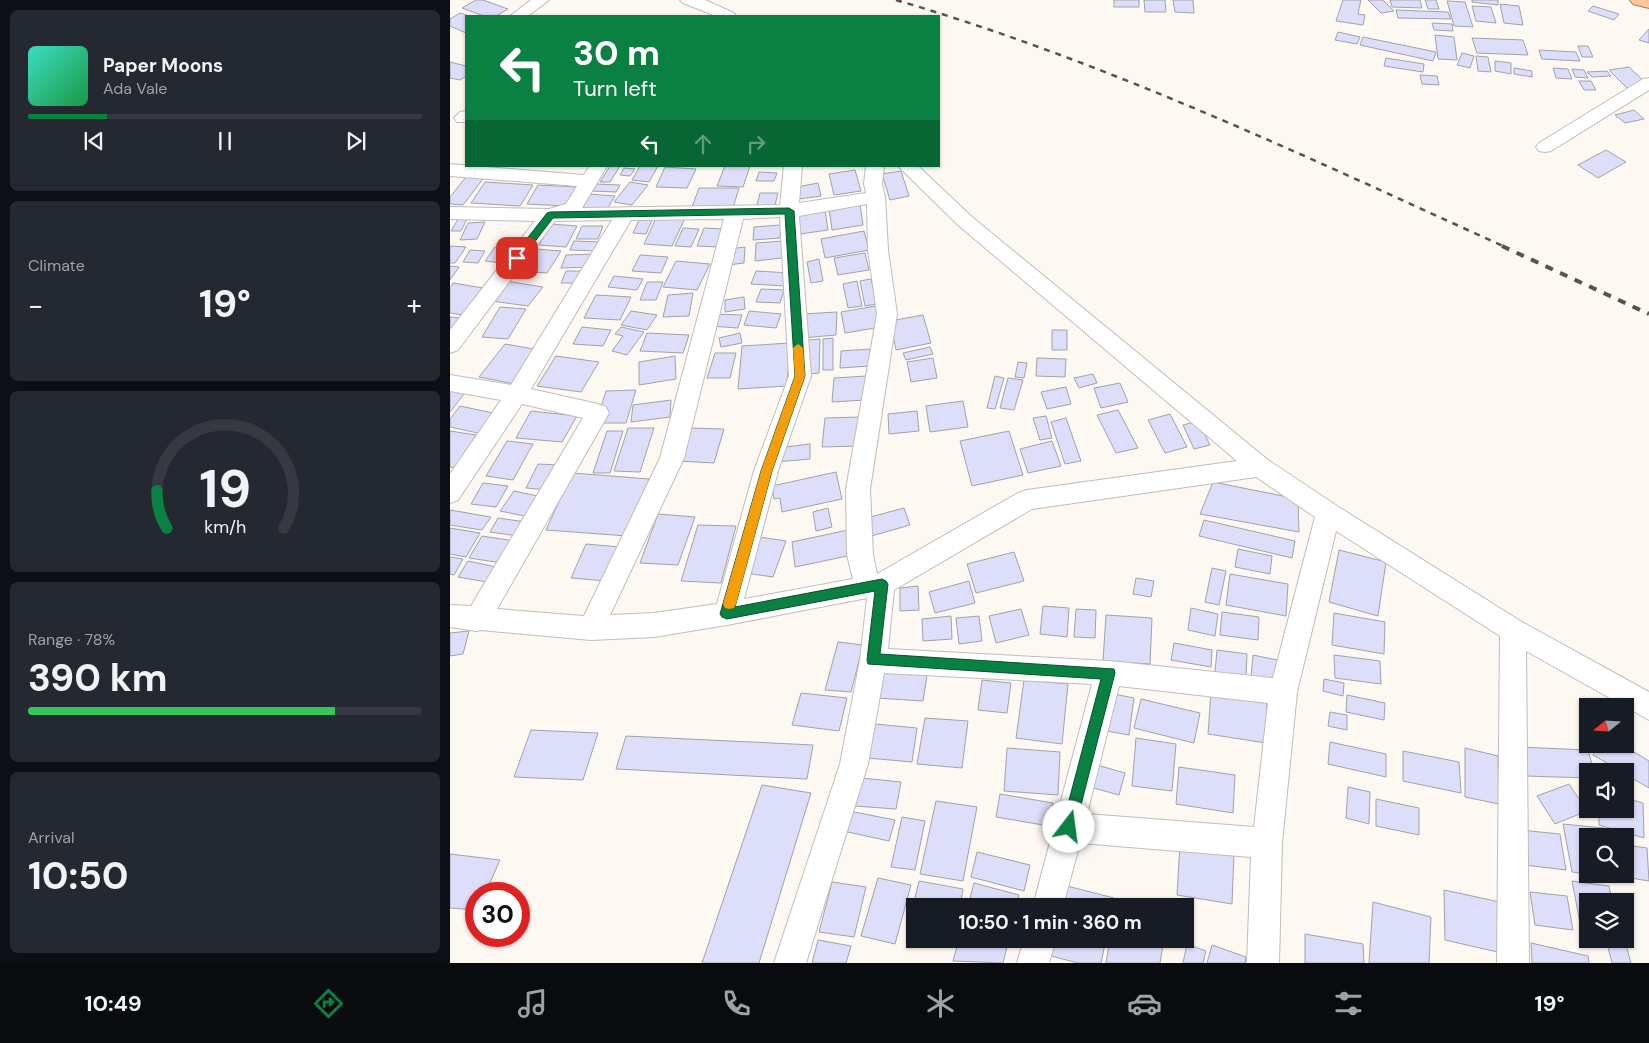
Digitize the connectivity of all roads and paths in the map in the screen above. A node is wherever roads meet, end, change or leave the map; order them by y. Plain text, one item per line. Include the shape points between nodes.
1 (541, 0) edge
2 (688, 0) edge
3 (1639, 0) edge
4 (1649, 4) edge
5 (519, 15) edge
6 (726, 15) edge
7 (1649, 83) edge
8 (1545, 147) dead end
9 (793, 167) edge
10 (875, 167) edge
11 (908, 167) edge
12 (450, 170) edge
13 (593, 174) edge
14 (876, 197) junction
15 (789, 211) junction
16 (450, 213) edge
17 (735, 213) junction
18 (625, 214) junction
19 (550, 215) junction
20 (450, 345) edge
21 (450, 384) edge
22 (517, 394) junction
23 (1260, 467) junction
24 (450, 493) edge
25 (1328, 513) junction
26 (875, 585) junction
27 (727, 614) junction
28 (450, 616) edge
29 (476, 620) junction
30 (591, 628) junction
31 (1513, 630) junction
32 (873, 660) junction
33 (1109, 673) junction
34 (1283, 692) junction
35 (1649, 707) edge
36 (1069, 827) junction
37 (1267, 843) junction
38 (1050, 898) edge
39 (1037, 948) edge
40 (790, 963) edge
41 (1033, 963) edge
42 (1263, 963) edge
43 (1513, 963) edge

1 - 5 street
2 - 6 street
3 - 4 main road
7 - 8 street
9 - 15 street
10 - 14 street via 873,184
11 - 23 street via 965,221
12 - 13 street
13 - 19 street via 573,208
14 - 15 street
14 - 26 street via 878,250 887,314 858,489 860,555
15 - 17 street
15 - 27 street via 800,376 766,471
16 - 19 street
17 - 18 street
17 - 30 street via 672,458
18 - 19 street
18 - 22 street
19 - 20 street
21 - 22 street
22 - 24 street
22 - 29 street via 598,413
23 - 25 street
23 - 26 street via 1027,500
25 - 31 street
25 - 34 street
26 - 27 street
26 - 32 street
27 - 30 street via 654,625
28 - 29 street
29 - 30 street
31 - 35 street
31 - 43 street
32 - 33 street
32 - 40 street via 854,764
33 - 34 street
33 - 36 street
34 - 37 street
36 - 37 street
36 - 38 street
37 - 42 street
39 - 41 street

